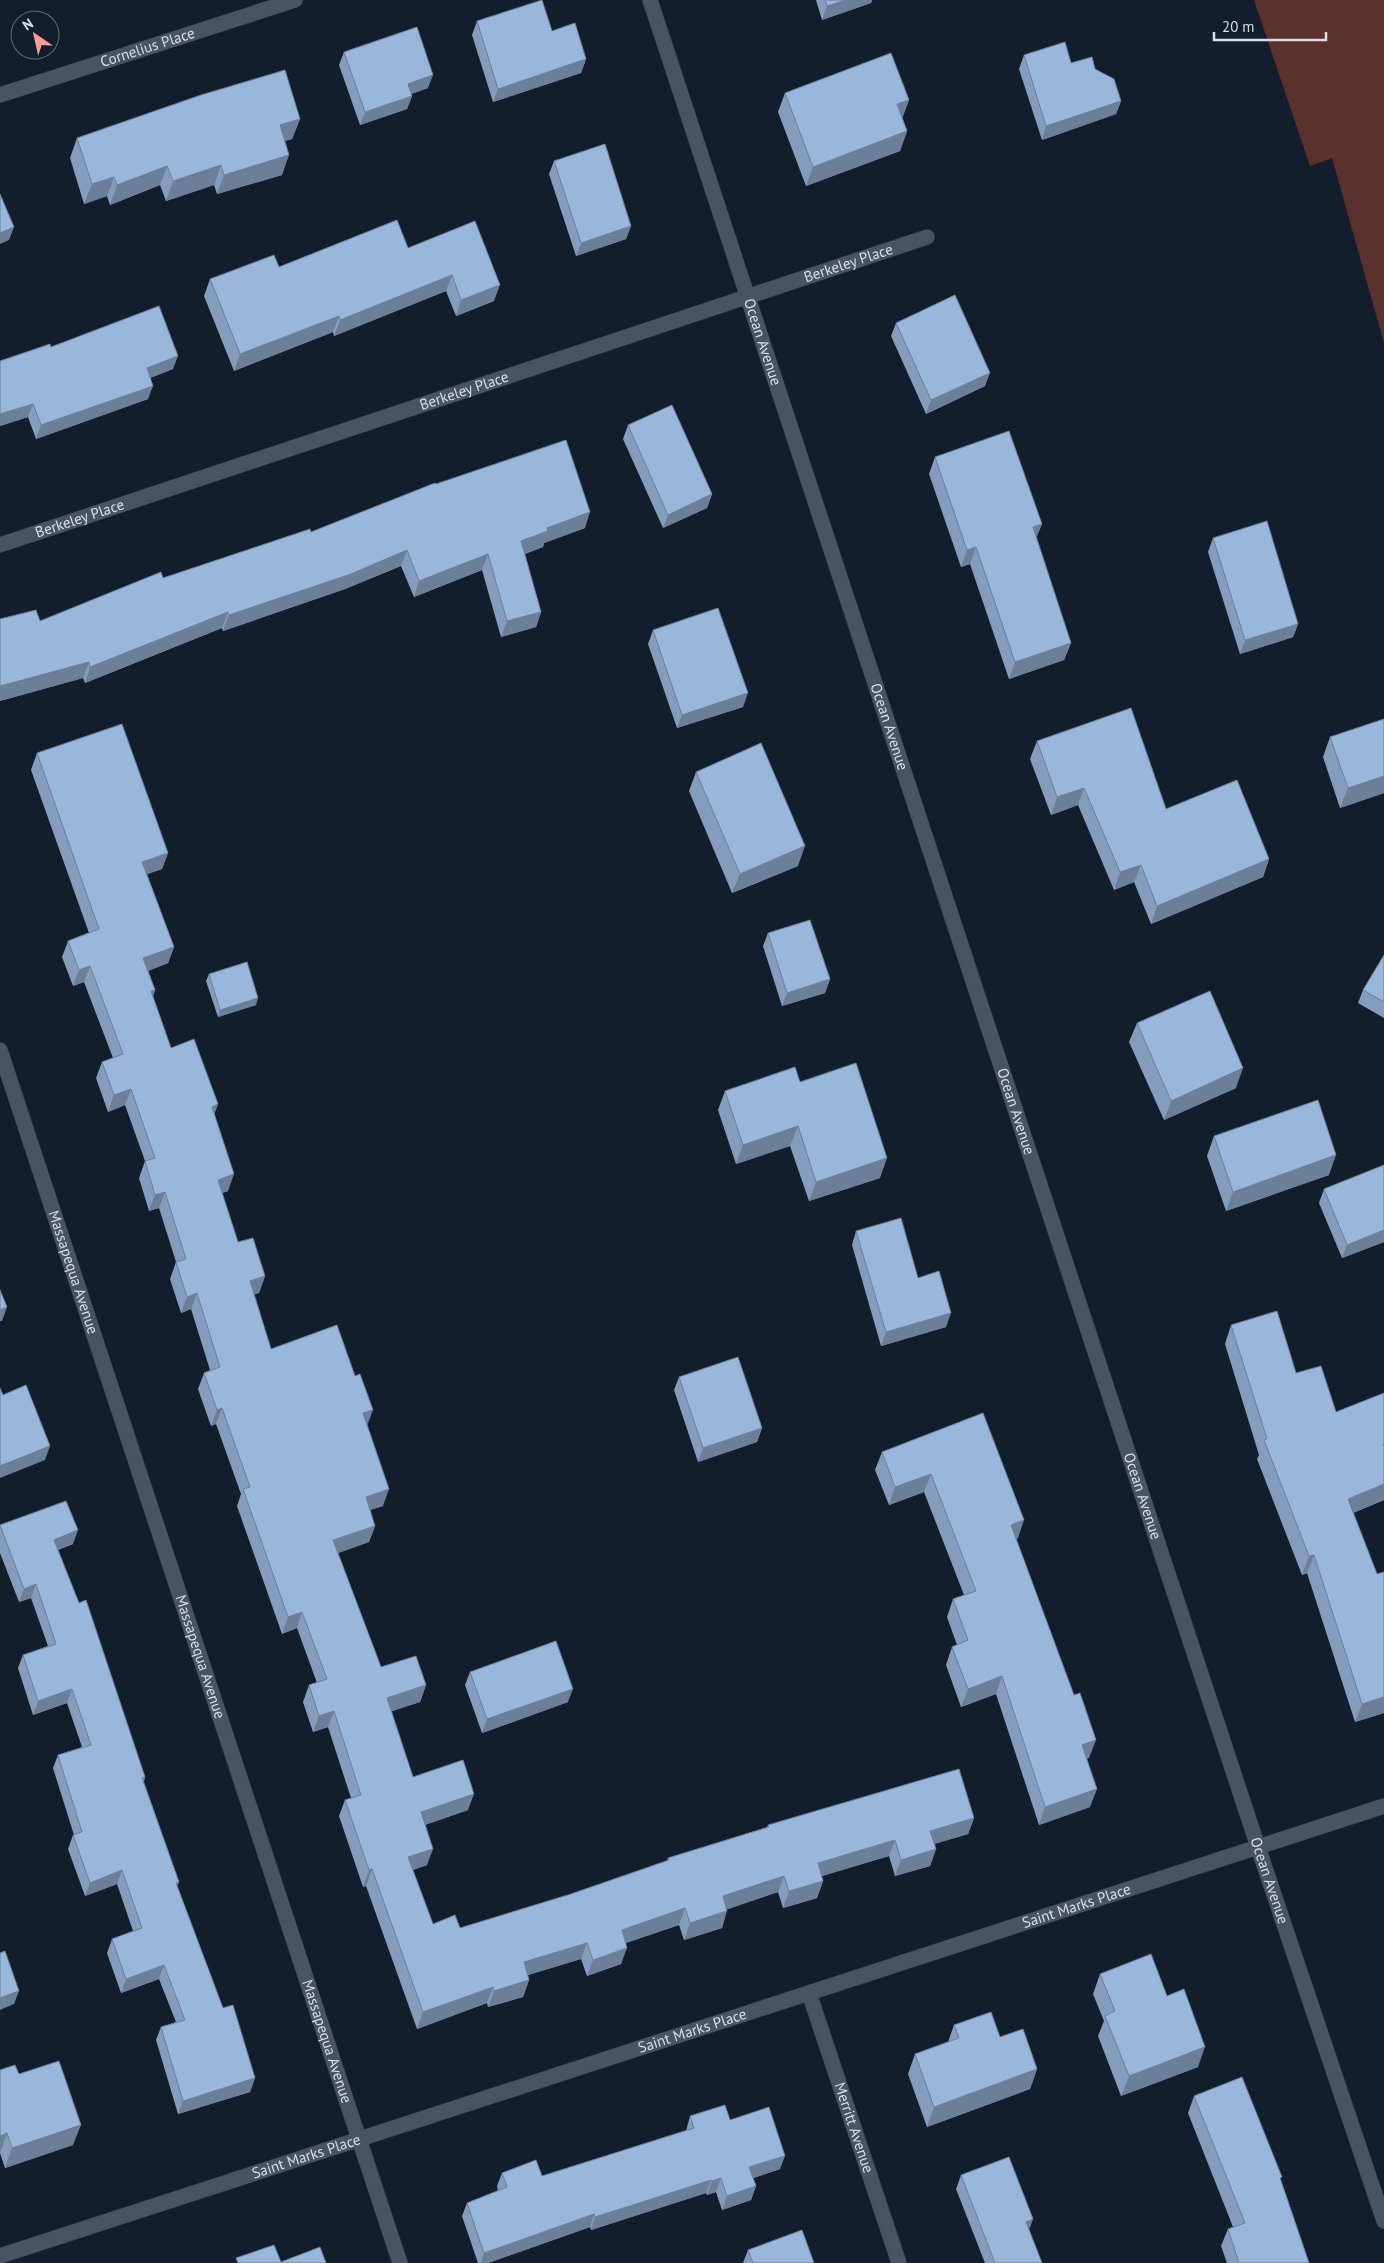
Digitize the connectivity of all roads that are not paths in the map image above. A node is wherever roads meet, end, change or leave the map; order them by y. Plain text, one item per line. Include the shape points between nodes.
1 (294, 0) edge
2 (650, 0) edge
3 (0, 95) edge
4 (927, 238) dead end
5 (748, 298) junction
6 (0, 545) edge
7 (0, 1050) edge
8 (1384, 1806) edge
9 (1258, 1847) junction
10 (809, 1993) junction
11 (359, 2139) junction
12 (1384, 2221) edge
13 (0, 2256) edge
14 (400, 2263) edge
15 (899, 2263) edge

1 - 3 street, Cornelius Place
2 - 5 street, Ocean Avenue
4 - 5 street, Berkeley Place
5 - 6 street, Berkeley Place
5 - 9 street, Ocean Avenue
7 - 11 street, Massapequa Avenue
8 - 9 street, Saint Marks Place
9 - 10 street, Saint Marks Place
9 - 12 street, Ocean Avenue
10 - 11 street, Saint Marks Place
10 - 15 street, Merritt Avenue
11 - 13 street, Saint Marks Place
11 - 14 street, Massapequa Avenue

